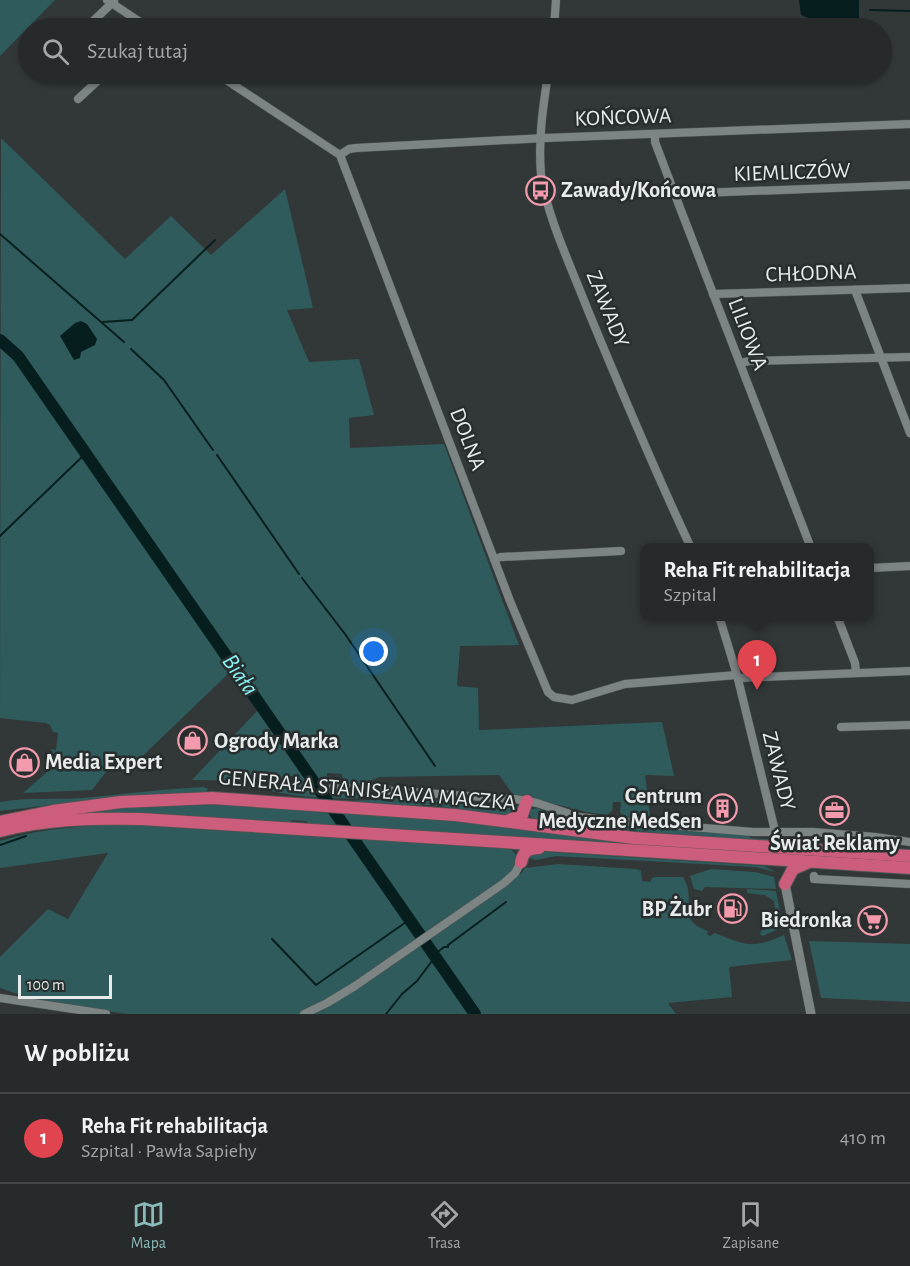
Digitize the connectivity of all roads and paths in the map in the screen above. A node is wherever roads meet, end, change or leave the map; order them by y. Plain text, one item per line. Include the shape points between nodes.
1 (556, 0) edge
2 (111, 1) edge
3 (95, 18) edge
4 (135, 18) edge
5 (555, 18) edge
6 (94, 84) edge
7 (232, 84) edge
8 (547, 84) edge
9 (78, 99) dead end
10 (910, 124) edge
11 (655, 134) junction
12 (541, 138) junction
13 (340, 155) junction
14 (910, 185) edge
15 (674, 194) junction
16 (910, 288) edge
17 (855, 290) junction
18 (713, 294) junction
19 (910, 357) edge
20 (881, 358) junction
21 (741, 363) junction
22 (910, 433) edge
23 (689, 543) edge
24 (809, 543) edge
25 (621, 551) dead end
26 (494, 559) junction
27 (910, 566) edge
28 (874, 568) edge
29 (720, 621) edge
30 (839, 621) edge
31 (910, 671) edge
32 (856, 672) junction
33 (737, 676) junction
34 (910, 725) edge
35 (842, 727) dead end
36 (333, 787) dead end
37 (526, 804) junction
38 (81, 807) junction
39 (0, 815) edge
40 (114, 818) junction
41 (504, 821) junction
42 (0, 822) edge
43 (542, 826) junction
44 (0, 831) edge
45 (775, 831) junction
46 (0, 838) edge
47 (496, 842) junction
48 (910, 842) edge
49 (553, 845) junction
50 (910, 856) edge
51 (764, 859) junction
52 (521, 861) junction
53 (810, 861) junction
54 (910, 868) edge
55 (814, 876) dead end
56 (785, 884) junction
57 (910, 884) edge
58 (0, 998) edge
59 (105, 1014) edge
60 (304, 1014) edge
61 (811, 1014) edge

1 - 5 street
2 - 3 street
2 - 4 street
6 - 9 street
7 - 13 street
8 - 12 street, ZAWADY
10 - 11 street, KOŃCOWA
11 - 12 street, KOŃCOWA
11 - 15 street, LILIOWA
12 - 13 street, KOŃCOWA via 356,148
12 - 23 street, ZAWADY via 544,188 564,248 657,476
13 - 26 street, DOLNA
14 - 15 street, KIEMLICZÓW
15 - 18 street, LILIOWA
16 - 17 street, CHŁODNA
17 - 18 street, CHŁODNA
17 - 20 street
18 - 21 street, LILIOWA
19 - 20 street
20 - 21 street
20 - 22 street
21 - 24 street, LILIOWA
25 - 26 street
26 - 33 street, DOLNA via 543,681 554,697 572,700 641,681
27 - 28 street
29 - 33 street, ZAWADY
30 - 32 street
31 - 32 street
32 - 33 street
33 - 45 street, ZAWADY
34 - 35 street
36 - 37 street
37 - 41 highway via 522,815
37 - 43 highway via 529,819
37 - 45 street via 606,820
38 - 39 highway
38 - 41 highway, GENERAŁA STANISŁAWA MACZKA via 212,798
38 - 42 highway, GENERAŁA STANISŁAWA MACZKA
40 - 44 highway, GENERAŁA STANISŁAWA MACZKA via 40,823
40 - 46 highway via 46,826
40 - 47 highway, GENERAŁA STANISŁAWA MACZKA
41 - 43 highway, GENERAŁA STANISŁAWA MACZKA
43 - 50 highway, GENERAŁA STANISŁAWA MACZKA via 634,838
45 - 48 street
47 - 49 highway, GENERAŁA STANISŁAWA MACZKA
47 - 52 highway via 514,848
49 - 51 highway, GENERAŁA STANISŁAWA MACZKA
49 - 52 highway via 528,849
51 - 53 highway, GENERAŁA STANISŁAWA MACZKA
51 - 56 highway via 776,867
52 - 60 street via 511,877 337,998
53 - 54 highway, GENERAŁA STANISŁAWA MACZKA
53 - 56 highway via 794,869
55 - 57 street
56 - 61 street
58 - 59 street

